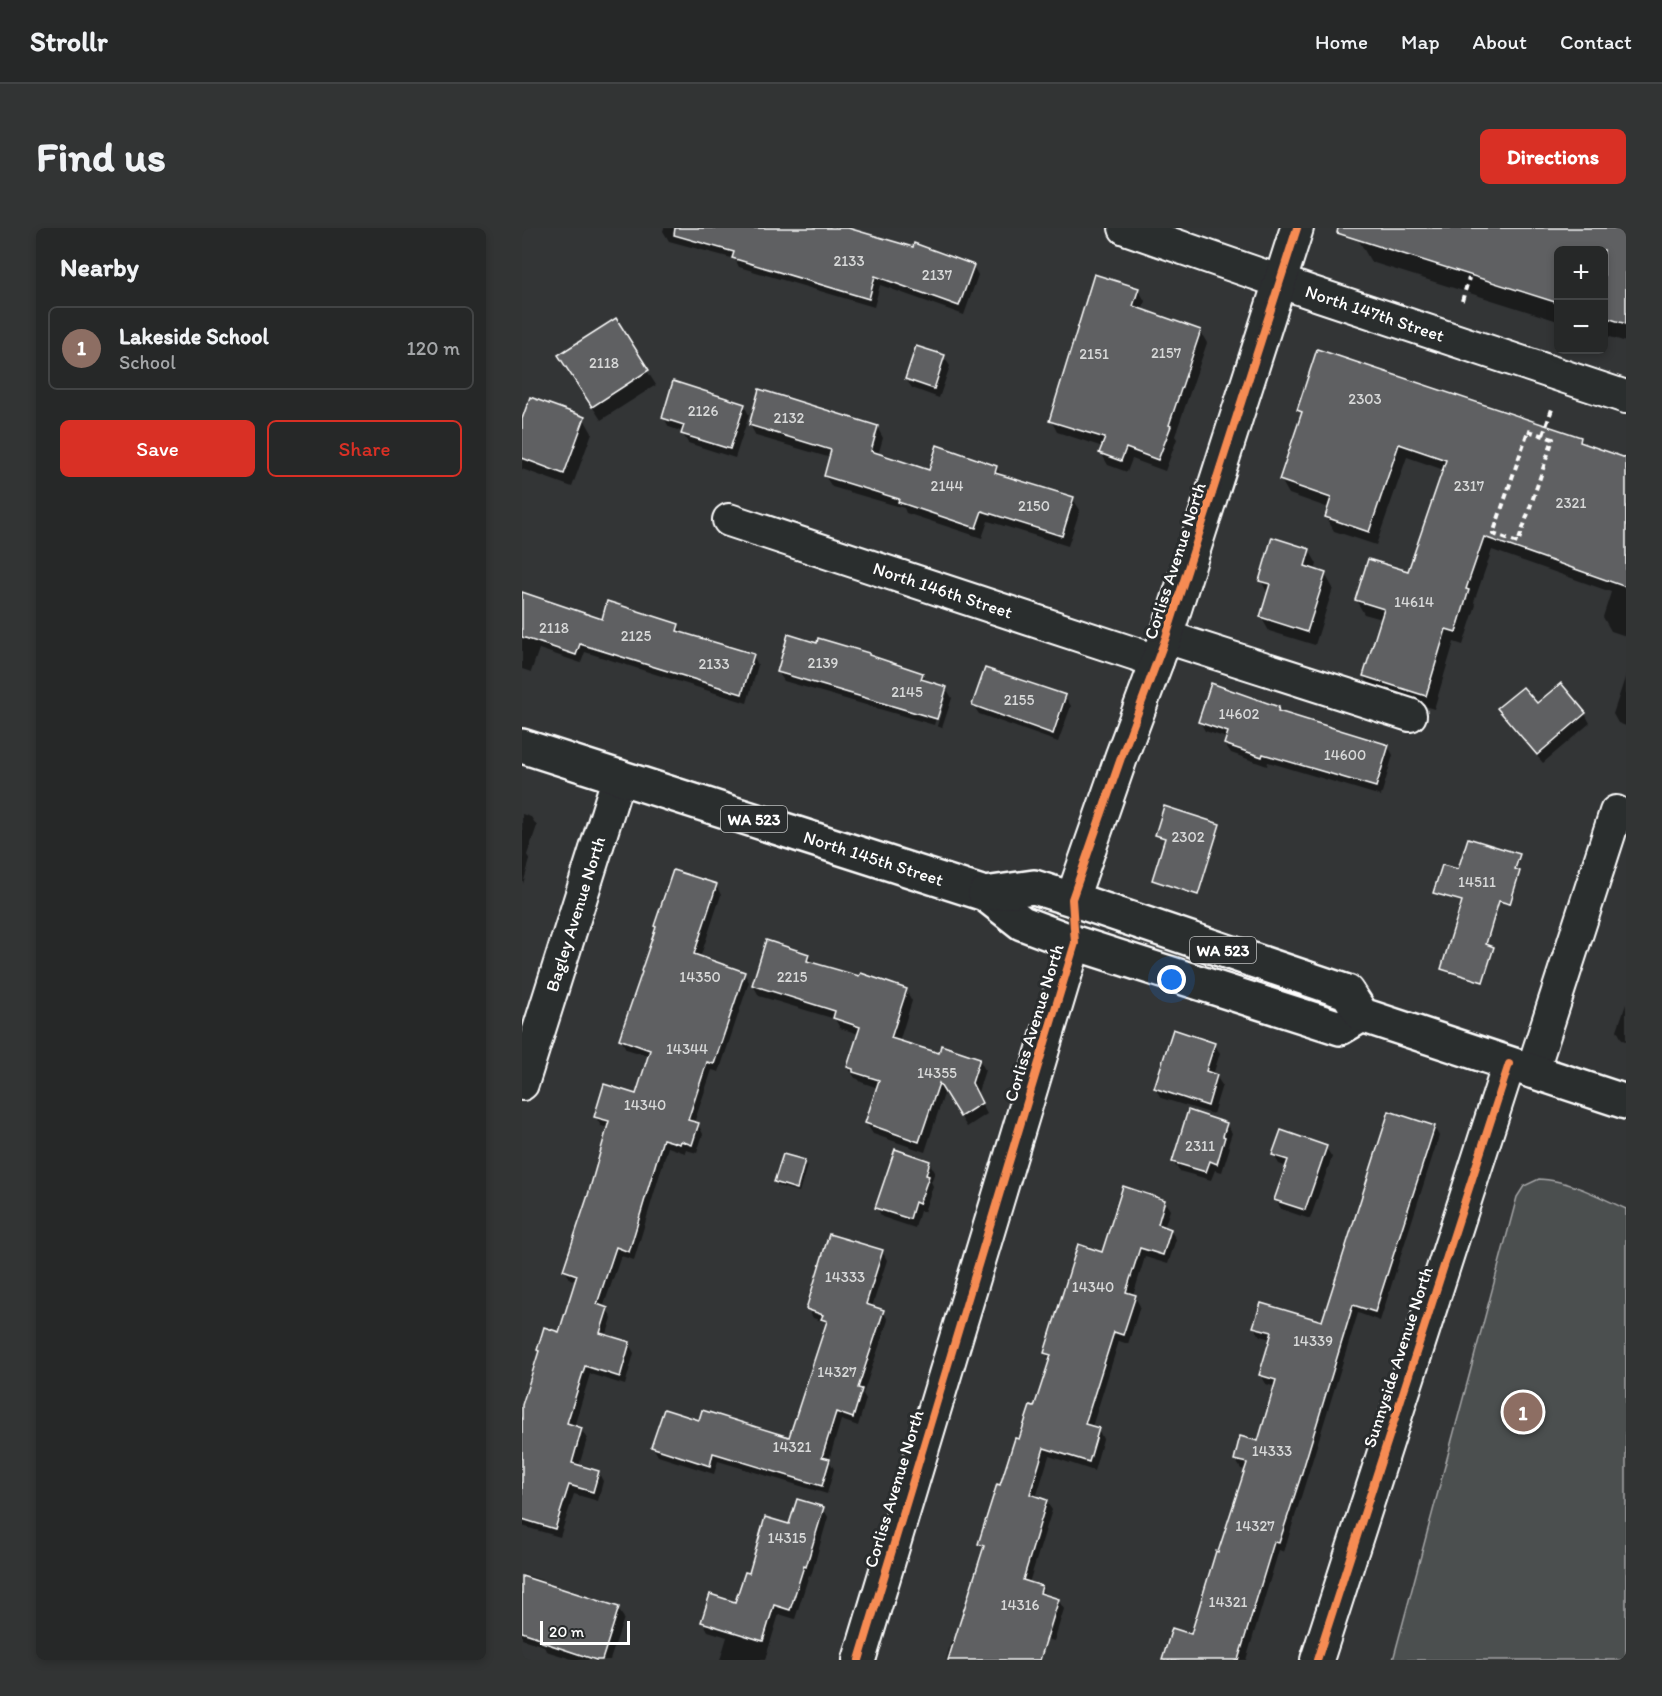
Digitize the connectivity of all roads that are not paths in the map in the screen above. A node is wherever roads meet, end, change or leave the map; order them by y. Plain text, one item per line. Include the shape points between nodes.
1 (1127, 228) edge
2 (1297, 228) edge
3 (1281, 281) junction
4 (1626, 397) edge
5 (729, 520) dead end
6 (1162, 649) junction
7 (1410, 715) dead end
8 (522, 746) edge
9 (620, 776) junction
10 (1616, 812) dead end
11 (985, 894) junction
12 (1072, 899) junction
13 (1075, 943) junction
14 (1362, 1016) junction
15 (1520, 1068) junction
16 (522, 1084) edge
17 (1626, 1102) edge
18 (859, 1660) edge
19 (1317, 1660) edge

1 - 3 street, North 147th Street
2 - 3 street, Corliss Avenue North
3 - 4 street, North 147th Street
3 - 6 street, Corliss Avenue North
5 - 6 street, North 146th Street
6 - 7 street, North 146th Street
6 - 12 street, Corliss Avenue North
8 - 9 main road, North 145th Street / WA 523
9 - 11 main road, North 145th Street / WA 523
9 - 16 street, Bagley Avenue North
10 - 15 street, Sunnyside Avenue North
11 - 12 main road, North 145th Street / WA 523 via 1034,887
11 - 13 main road, North 145th Street / WA 523 via 1022,923
12 - 14 main road, North 145th Street / WA 523 via 1347,992
13 - 14 main road, North 145th Street / WA 523 via 1340,1028
13 - 18 street, Corliss Avenue North
14 - 15 main road
15 - 17 main road
15 - 19 street, Sunnyside Avenue North

